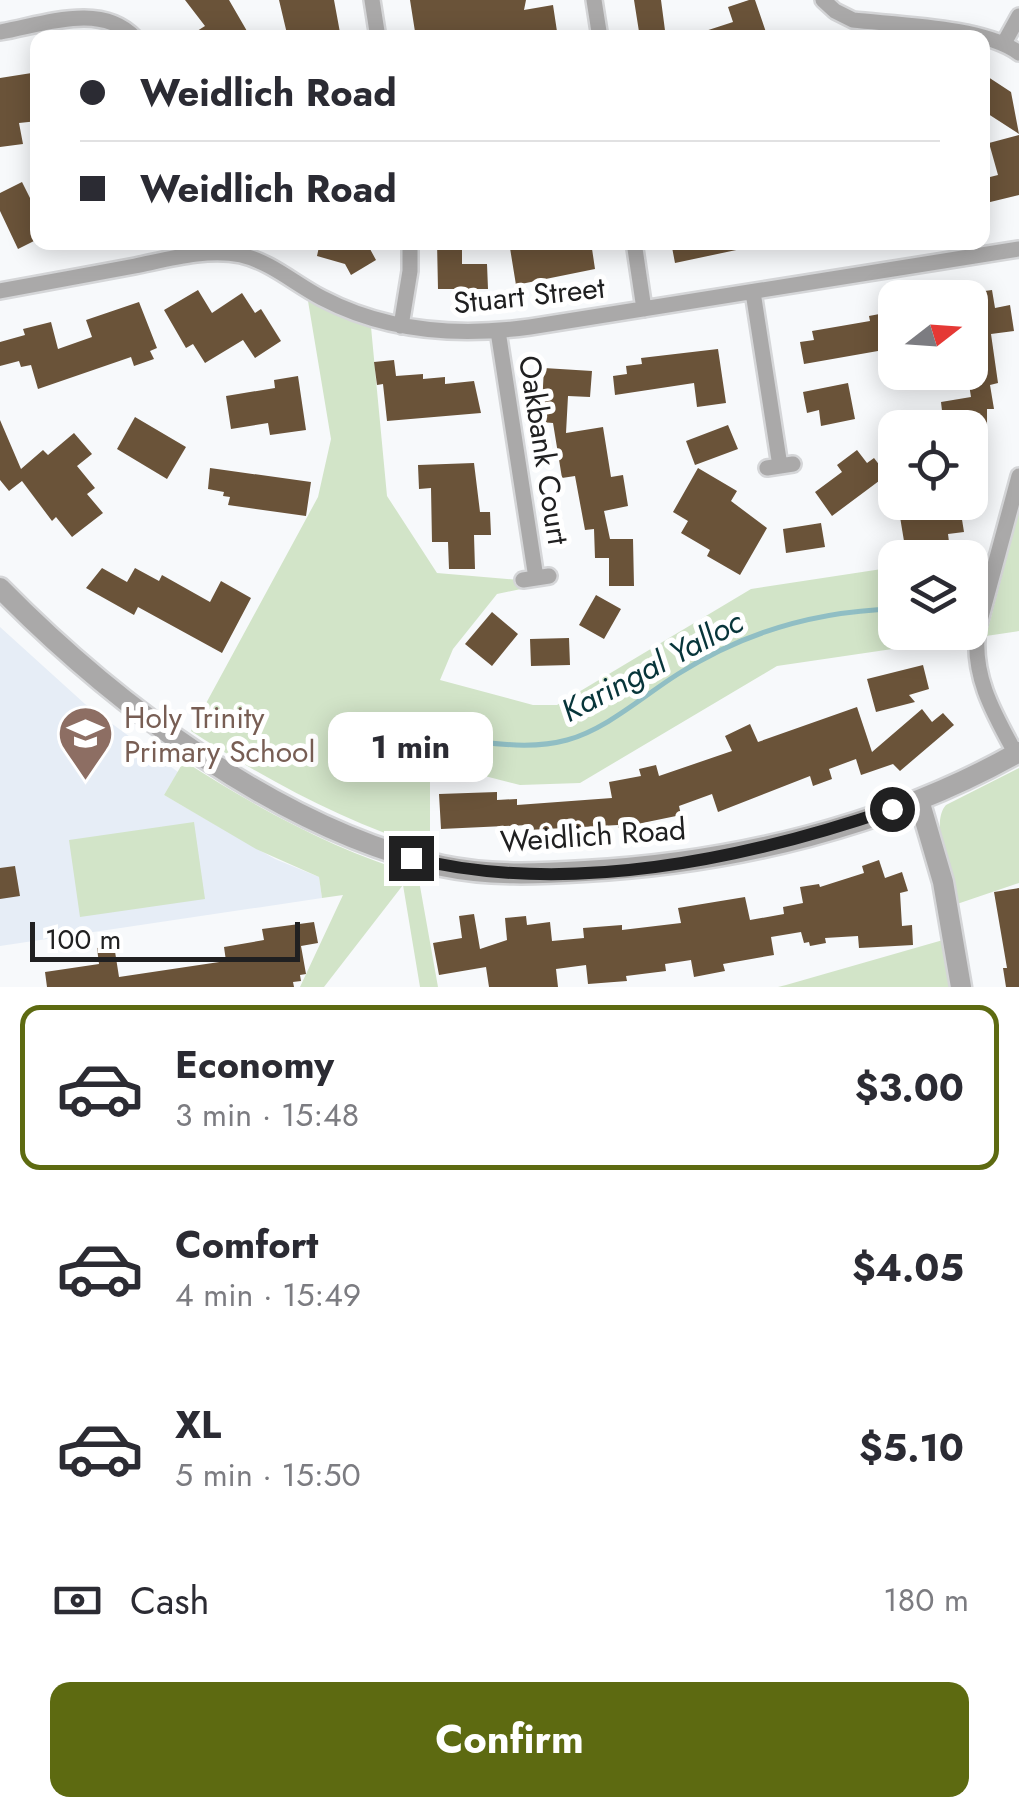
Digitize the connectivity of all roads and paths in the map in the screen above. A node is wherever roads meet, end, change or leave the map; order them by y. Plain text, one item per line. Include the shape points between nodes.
1 (372, 0) edge
2 (594, 0) edge
3 (823, 0) edge
4 (1019, 16) edge
5 (125, 30) edge
6 (377, 30) edge
7 (599, 30) edge
8 (932, 30) edge
9 (0, 32) edge
10 (990, 39) edge
11 (1004, 43) junction
12 (1019, 53) edge
13 (175, 250) edge
14 (410, 250) edge
15 (635, 250) edge
16 (1019, 250) edge
17 (0, 291) edge
18 (753, 292) junction
19 (644, 308) junction
20 (400, 326) junction
21 (498, 331) junction
22 (780, 466) dead end
23 (1019, 476) edge
24 (536, 578) dead end
25 (0, 588) edge
26 (1018, 753) edge
27 (919, 800) junction
28 (962, 987) edge

1 - 6 street
2 - 7 street
3 - 8 street via 853,20
4 - 11 street
5 - 9 street via 100,18
10 - 11 street
11 - 12 street
13 - 17 street, Stuart Street
13 - 20 street, Stuart Street via 243,256 336,304
14 - 20 street
15 - 19 street
16 - 18 street, Stuart Street
18 - 19 street, Stuart Street
18 - 22 street
19 - 21 street, Stuart Street
20 - 21 street, Stuart Street
21 - 24 street, Oakbank Court
23 - 26 street via 976,648 985,692
25 - 27 street, Weidlich Road via 108,687 215,764 348,835 445,866 557,873 686,861 781,842
26 - 27 street, Weidlich Road
27 - 28 street via 943,882

